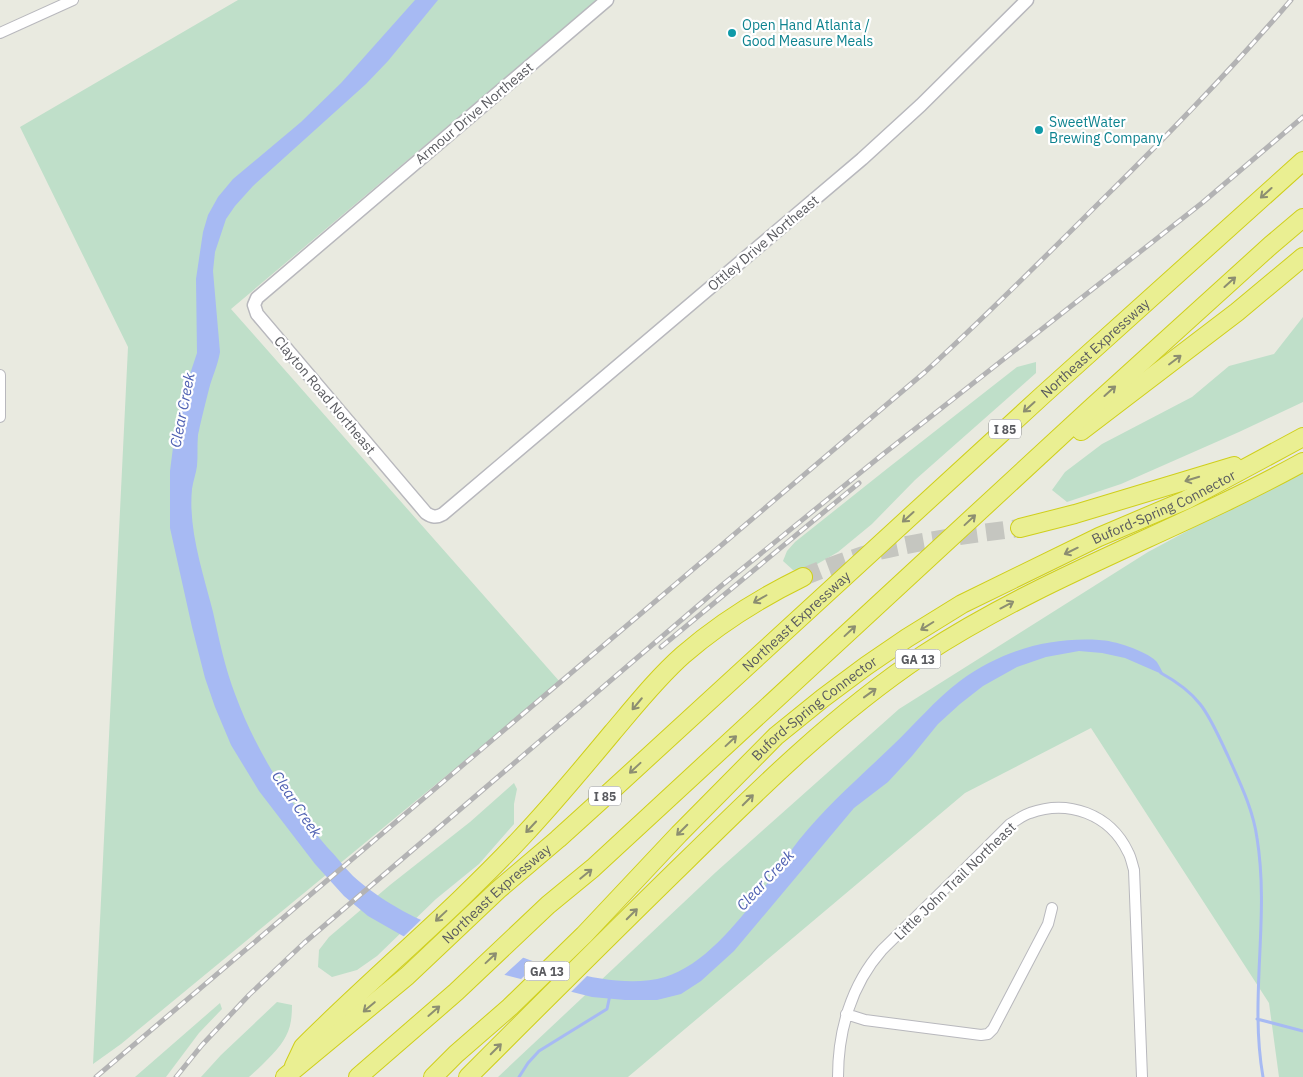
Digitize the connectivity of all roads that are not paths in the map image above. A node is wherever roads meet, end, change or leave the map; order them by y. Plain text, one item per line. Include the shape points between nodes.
1 (73, 0) edge
2 (607, 0) edge
3 (1027, 0) edge
4 (0, 33) edge
5 (1303, 161) edge
6 (1303, 218) edge
7 (341, 226) joint
8 (1303, 257) edge
9 (0, 375) edge
10 (0, 416) edge
11 (1303, 437) edge
12 (1273, 454) junction
13 (1303, 462) edge
14 (489, 475) joint
15 (997, 495) junction
16 (1020, 528) tunnel mouth
17 (803, 577) tunnel mouth
18 (1052, 908) dead end
19 (846, 1014) junction
20 (288, 1075) edge
21 (358, 1077) edge
22 (433, 1077) edge
23 (468, 1077) edge
24 (838, 1077) edge
25 (1142, 1077) edge

1 - 4 street
2 - 7 street, Armour Drive Northeast
3 - 14 street, Ottley Drive Northeast via 862,160
5 -> 20 highway, Northeast Expressway / I 85 via 407,976
15 -> 6 highway
7 - 14 street, Clayton Road Northeast via 256,298 256,314 431,516 443,514
15 -> 8 highway via 1237,312
9 - 10 street
11 - 12 highway, Buford-Spring Connector / GA 13
12 -> 16 highway
12 -> 22 highway, Buford-Spring Connector / GA 13 via 1186,500 1099,537 962,604 866,666 776,736 584,934
23 -> 13 highway, Buford-Spring Connector / GA 13 via 767,781 854,705 972,624 1111,554 1258,487
21 -> 15 highway via 593,868
17 -> 20 highway via 747,607 683,655 644,695 520,840 303,1047
18 - 19 street via 1048,924 988,1034 865,1020
19 - 24 street, Little John Trail Northeast via 840,1037
19 - 25 street, Little John Trail Northeast via 862,980 882,951 1010,824 1047,808 1068,808 1104,822 1118,836 1134,870

